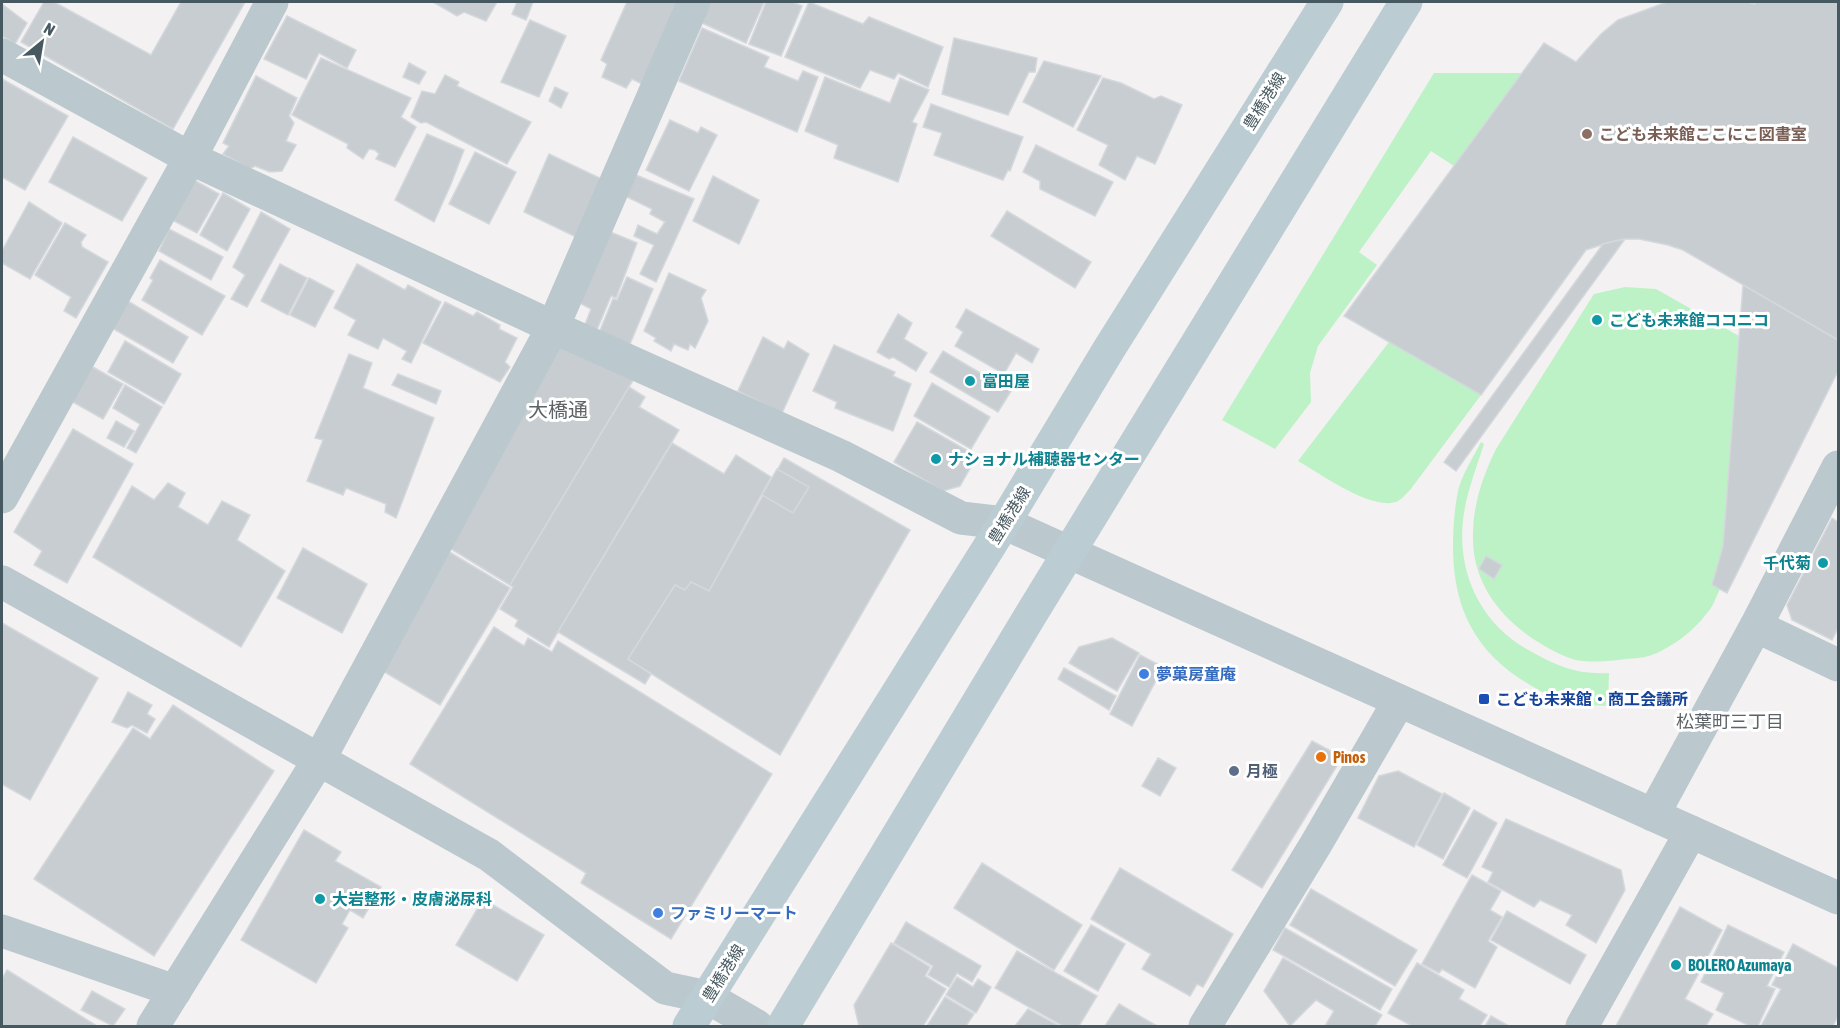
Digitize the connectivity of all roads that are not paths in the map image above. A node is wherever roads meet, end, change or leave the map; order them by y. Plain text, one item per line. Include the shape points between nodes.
1 (272, 2) edge
2 (694, 2) edge
3 (1327, 2) edge
4 (1406, 2) edge
5 (2, 55) edge
6 (190, 158) junction
7 (553, 327) junction
8 (1839, 467) edge
9 (2, 497) edge
10 (1004, 524) junction
11 (1069, 552) junction
12 (2, 582) edge
13 (1756, 626) junction
14 (1839, 665) edge
15 (1399, 700) junction
16 (320, 758) junction
17 (1653, 815) junction
18 (1691, 832) junction
19 (1839, 898) edge
20 (2, 931) edge
21 (175, 991) junction
22 (708, 997) junction
23 (153, 1026) edge
24 (689, 1026) edge
25 (757, 1026) edge
26 (783, 1026) edge
27 (1205, 1026) edge
28 (1582, 1026) edge

1 - 6 street
2 - 7 street
3 - 10 main road, 豊橋港線
4 - 11 main road
5 - 6 street
6 - 7 street
6 - 9 street
7 - 10 street via 841,456 961,518
7 - 16 street
8 - 13 street
10 - 11 street
10 - 22 main road, 豊橋港線
11 - 15 street
11 - 26 main road
12 - 16 street
13 - 14 street
13 - 17 street
15 - 17 street
15 - 27 street
16 - 21 street
16 - 22 street via 489,855 665,988
17 - 18 street
18 - 19 street
18 - 28 street
20 - 21 street
21 - 23 street
22 - 24 main road, 豊橋港線
22 - 25 street

